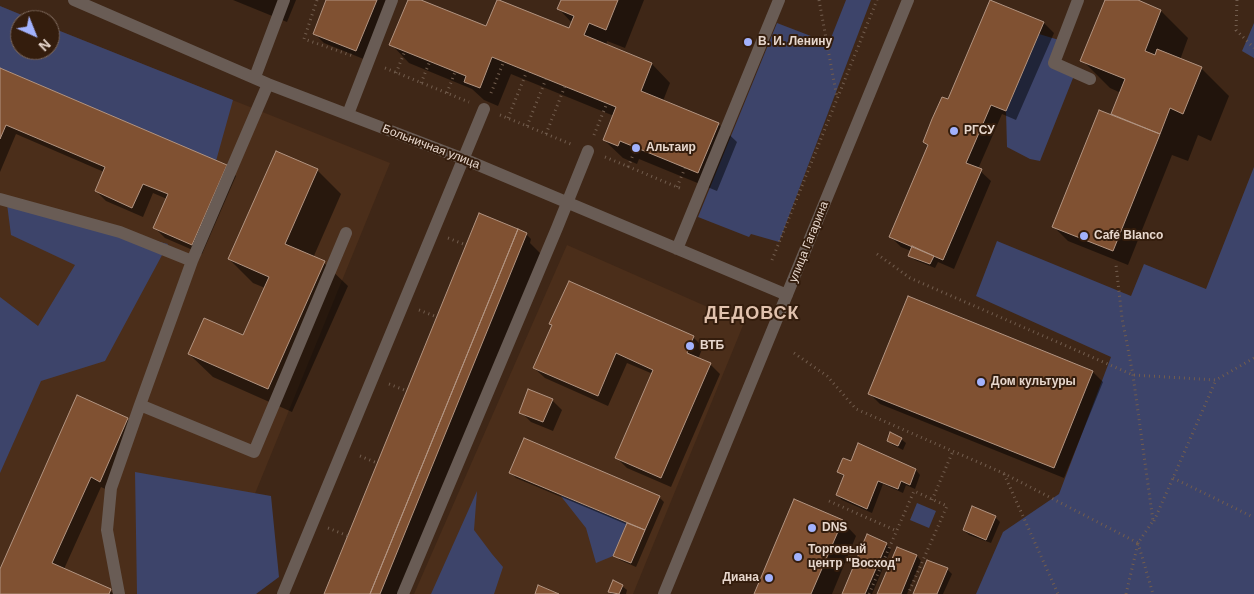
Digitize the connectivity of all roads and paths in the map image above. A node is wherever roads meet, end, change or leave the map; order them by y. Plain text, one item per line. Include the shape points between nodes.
1 (74, 0) edge
2 (284, 0) edge
3 (317, 0) edge
4 (392, 0) edge
5 (779, 0) edge
6 (819, 0) edge
7 (877, 0) edge
8 (908, 0) edge
9 (1078, 0) edge
10 (1237, 0) edge
11 (1254, 48) edge
12 (405, 51) dead end
13 (368, 61) junction
14 (430, 61) dead end
15 (504, 62) dead end
16 (527, 71) dead end
17 (456, 72) dead end
18 (396, 73) junction
19 (254, 78) junction
20 (546, 78) dead end
21 (1090, 79) dead end
22 (421, 83) junction
23 (268, 84) junction
24 (565, 86) dead end
25 (447, 93) junction
26 (837, 98) junction
27 (607, 103) dead end
28 (484, 109) junction
29 (348, 114) junction
30 (508, 118) junction
31 (527, 126) junction
32 (546, 134) junction
33 (636, 148) dead end
34 (588, 150) junction
35 (464, 159) junction
36 (628, 167) junction
37 (685, 168) dead end
38 (677, 187) junction
39 (699, 196) junction
40 (1, 201) edge
41 (567, 204) junction
42 (346, 233) dead end
43 (677, 249) junction
44 (877, 254) dead end
45 (772, 260) dead end
46 (192, 261) junction
47 (1116, 265) dead end
48 (788, 295) junction
49 (794, 353) dead end
50 (1254, 358) edge
51 (1133, 375) junction
52 (1216, 380) junction
53 (140, 405) junction
54 (953, 451) junction
55 (1003, 472) junction
56 (1173, 478) junction
57 (932, 500) junction
58 (829, 502) dead end
59 (1253, 517) edge
60 (1153, 521) junction
61 (896, 531) junction
62 (1138, 542) junction
63 (119, 594) edge
64 (283, 594) edge
65 (403, 594) edge
66 (664, 594) edge
67 (869, 594) edge
68 (908, 594) edge
69 (1058, 594) edge
70 (1126, 594) edge
71 (1153, 594) edge

1 - 19 street, Больничная улица
2 - 19 street
3 - 13 path via 304,39
4 - 13 street
5 - 39 street
6 - 26 path
7 - 26 path
8 - 48 street, улица Гагарина
9 - 21 street via 1054,63
10 - 11 path via 1236,30
12 - 18 path
13 - 18 path
13 - 29 street
14 - 22 path
15 - 28 path
16 - 30 path
17 - 25 path
18 - 22 path
19 - 23 street, Больничная улица
20 - 31 path
22 - 25 path
23 - 29 street, Больничная улица
23 - 46 street
24 - 32 path
25 - 28 path
26 - 45 path
27 - 34 path
28 - 30 path
28 - 35 street
29 - 35 street, Больничная улица
30 - 31 path
31 - 32 path
32 - 34 path
33 - 36 path
34 - 36 path
34 - 41 street
35 - 41 street, Больничная улица
35 - 64 street
36 - 38 path
37 - 38 path
38 - 39 path
39 - 43 street
40 - 46 street via 120,232
41 - 43 street, Больничная улица
41 - 65 street
42 - 53 street via 254,452
43 - 48 street, Больничная улица
44 - 51 path via 910,278
46 - 53 street
47 - 51 path
48 - 66 street, улица Гагарина
49 - 54 path via 827,376 856,409
50 - 52 path
51 - 52 path
51 - 60 path
52 - 56 path
53 - 63 street via 110,496 107,530
54 - 55 path
54 - 57 path
55 - 62 path
55 - 69 path
56 - 59 path
56 - 60 path
57 - 61 path via 914,492
57 - 68 path via 947,506
58 - 61 path
60 - 62 path
61 - 67 path
62 - 70 path
62 - 71 path

